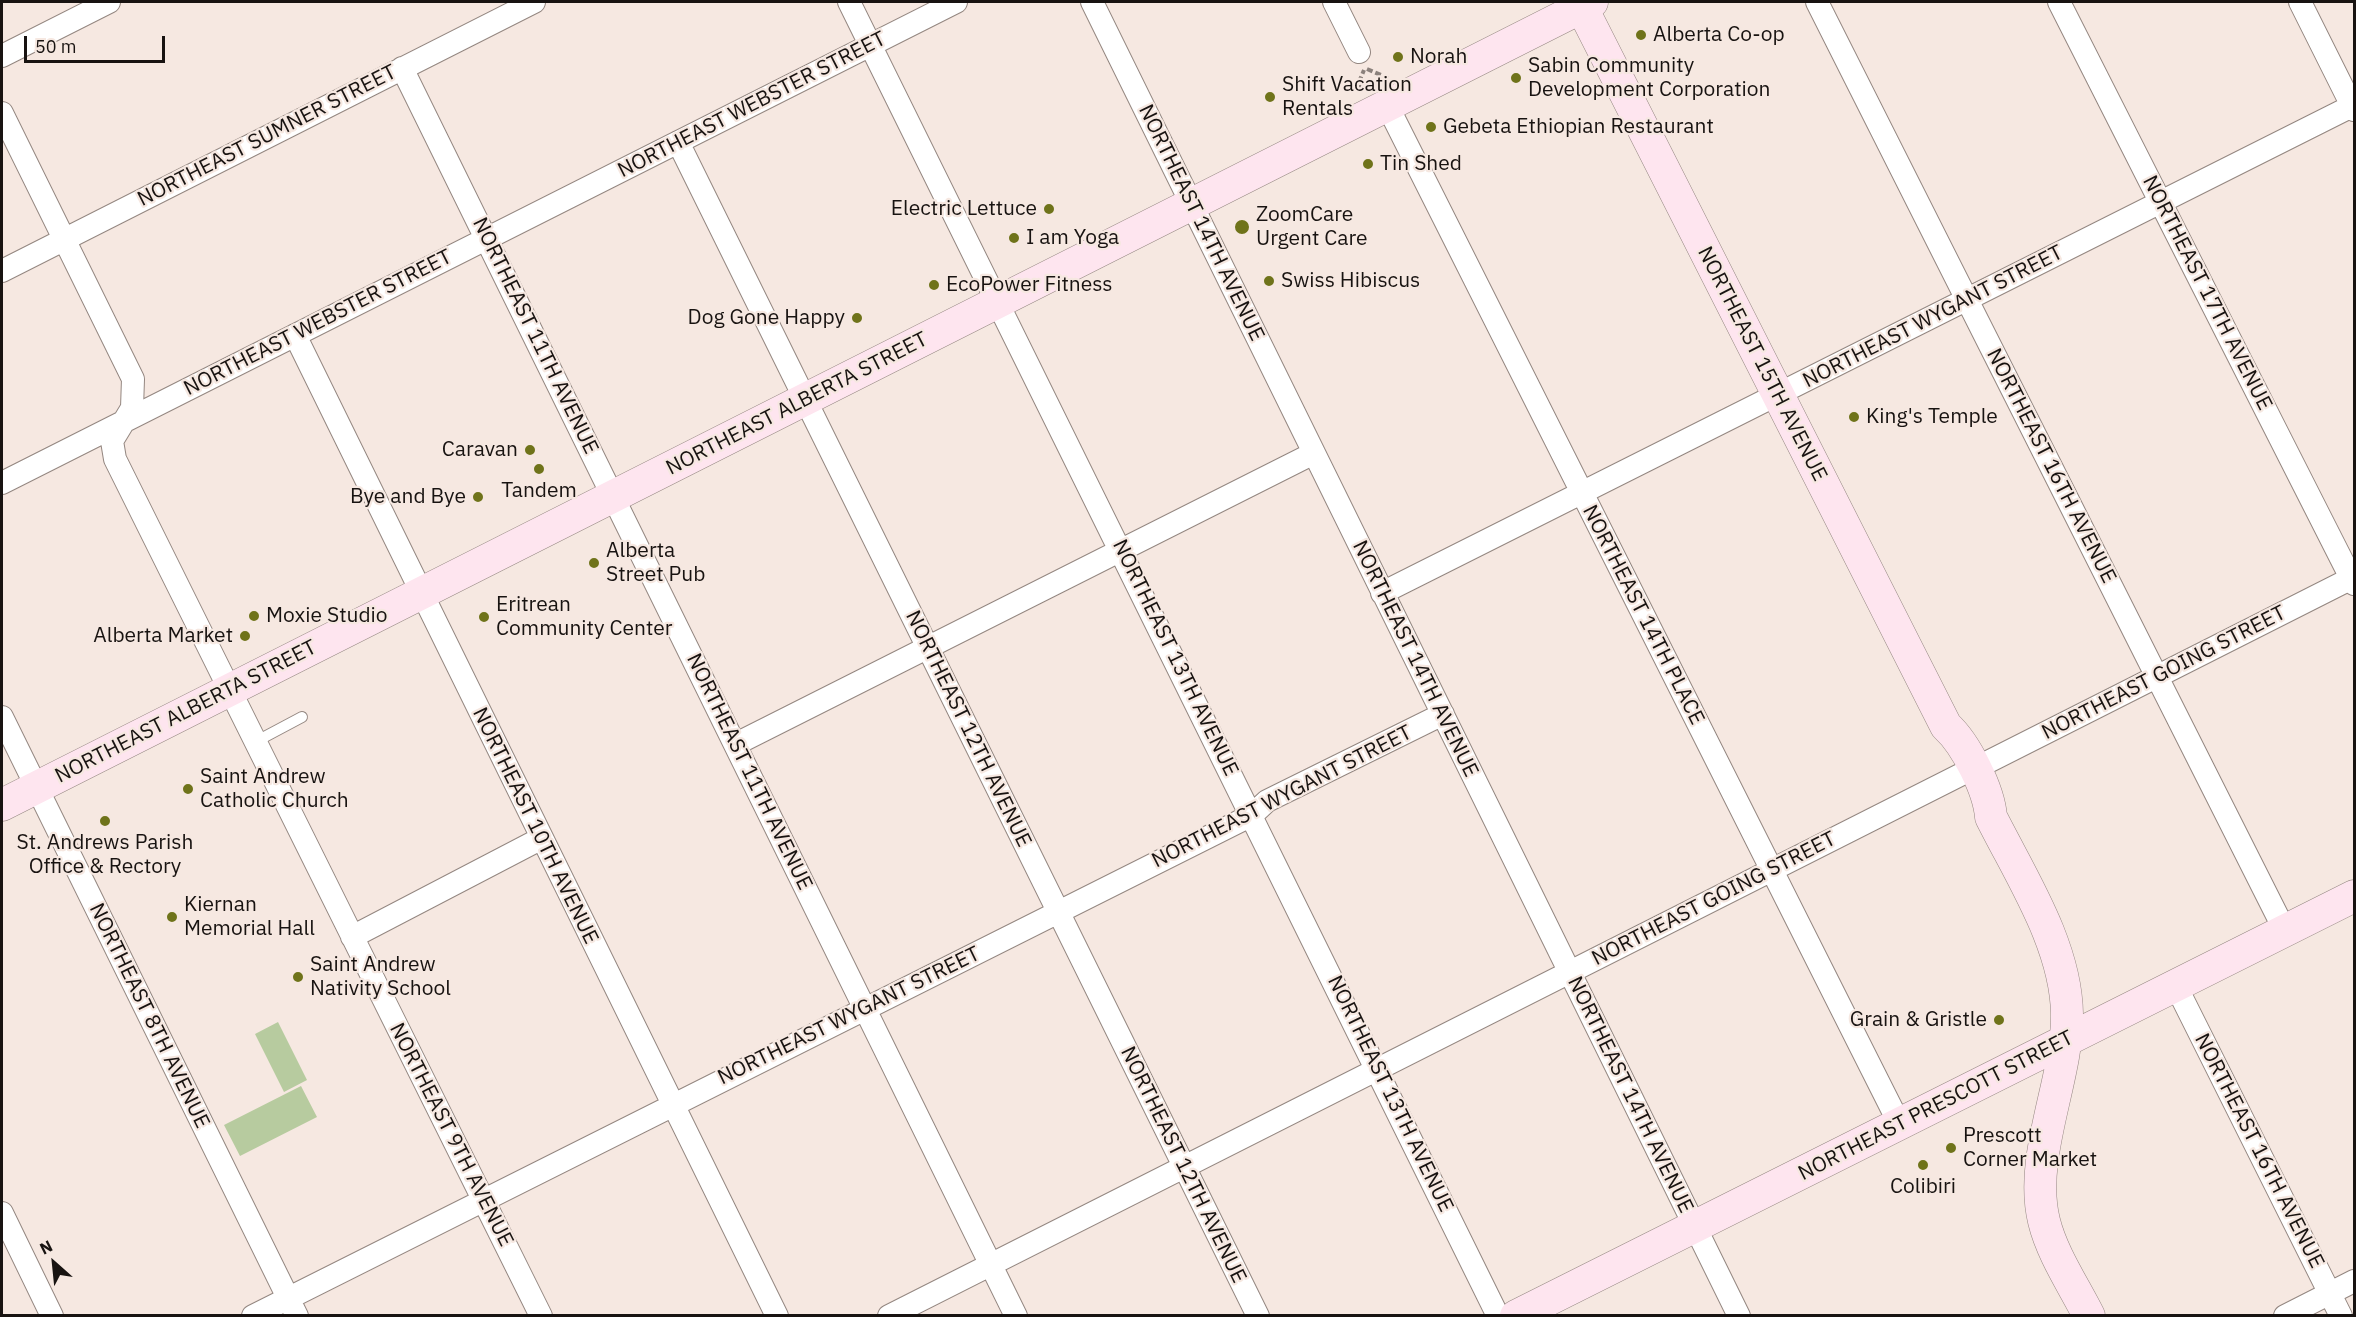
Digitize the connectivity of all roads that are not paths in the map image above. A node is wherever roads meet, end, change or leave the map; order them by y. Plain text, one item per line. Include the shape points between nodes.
1 (109, 2) edge
2 (534, 2) edge
3 (849, 2) edge
4 (956, 2) edge
5 (1092, 2) edge
6 (1334, 2) edge
7 (1817, 2) edge
8 (2059, 2) edge
9 (2300, 2) edge
10 (1584, 3) edge
11 (871, 45) junction
12 (1359, 52) dead end
13 (2, 56) edge
14 (402, 68) junction
15 (1387, 105) junction
16 (2354, 107) edge
17 (2, 113) edge
18 (678, 142) junction
19 (2161, 202) junction
20 (1192, 205) junction
21 (487, 238) junction
22 (65, 239) junction
23 (2, 271) edge
24 (1967, 300) junction
25 (999, 302) junction
26 (295, 335) junction
27 (1778, 396) junction
28 (807, 399) junction
29 (122, 422) junction
30 (1314, 453) junction
31 (2, 483) edge
32 (1582, 494) junction
33 (614, 496) junction
34 (1120, 548) junction
35 (2354, 580) edge
36 (422, 593) junction
37 (1382, 593) junction
38 (928, 645) junction
39 (2157, 676) junction
40 (229, 690) junction
41 (1443, 714) junction
42 (2, 717) edge
43 (302, 717) dead end
44 (255, 742) junction
45 (736, 744) junction
46 (1967, 772) junction
47 (36, 787) junction
48 (2, 805) edge
49 (1252, 815) junction
50 (542, 838) junction
51 (1772, 870) junction
52 (2355, 896) edge
53 (1057, 913) junction
54 (2286, 931) junction
55 (352, 937) junction
56 (1570, 972) junction
57 (2176, 986) junction
58 (864, 1008) junction
59 (2063, 1043) junction
60 (1377, 1069) junction
61 (672, 1104) junction
62 (1900, 1125) junction
63 (1185, 1166) junction
64 (483, 1199) junction
65 (2, 1213) edge
66 (1695, 1226) junction
67 (991, 1264) junction
68 (2355, 1281) edge
69 (2330, 1293) junction
70 (293, 1307) edge
71 (52, 1316) edge
72 (253, 1316) edge
73 (541, 1316) edge
74 (777, 1316) edge
75 (889, 1316) edge
76 (1017, 1316) edge
77 (1258, 1316) edge
78 (1498, 1316) edge
79 (1516, 1316) edge
80 (1739, 1316) edge
81 (2089, 1316) edge
82 (2285, 1316) edge
83 (2342, 1316) edge

1 - 13 street
2 - 14 street, NORTHEAST SUMNER STREET
3 - 11 street, NORTHEAST 13TH AVENUE
4 - 11 street, NORTHEAST WEBSTER STREET
5 - 20 street, NORTHEAST 14TH AVENUE
6 - 12 street
7 - 24 street, NORTHEAST 16TH AVENUE
8 - 19 street, NORTHEAST 17TH AVENUE
9 - 16 street
10 - 15 street, NORTHEAST ALBERTA STREET
10 - 27 street, NORTHEAST 15TH AVENUE
11 - 18 street, NORTHEAST WEBSTER STREET
11 - 25 street, NORTHEAST 13TH AVENUE
14 - 21 street, NORTHEAST 11TH AVENUE
14 - 22 street, NORTHEAST SUMNER STREET
15 - 20 street, NORTHEAST ALBERTA STREET
15 - 32 street, NORTHEAST 14TH PLACE
16 - 19 street, NORTHEAST WYGANT STREET
17 - 22 street, NORTHEAST 9TH AVENUE
18 - 21 street, NORTHEAST WEBSTER STREET
18 - 28 street, NORTHEAST 12TH AVENUE
19 - 24 street, NORTHEAST WYGANT STREET
19 - 35 street, NORTHEAST 17TH AVENUE
20 - 25 street, NORTHEAST ALBERTA STREET
20 - 30 street, NORTHEAST 14TH AVENUE
21 - 26 street, NORTHEAST WEBSTER STREET
21 - 33 street, NORTHEAST 11TH AVENUE
22 - 23 street, NORTHEAST SUMNER STREET
22 - 29 street, NORTHEAST 9TH AVENUE via 133,379 132,408
24 - 27 street, NORTHEAST WYGANT STREET
24 - 39 street, NORTHEAST 16TH AVENUE
25 - 28 street, NORTHEAST ALBERTA STREET
25 - 34 street, NORTHEAST 13TH AVENUE
26 - 29 street, NORTHEAST WEBSTER STREET
26 - 36 street, NORTHEAST 10TH AVENUE
27 - 32 street, NORTHEAST WYGANT STREET
27 - 46 street, NORTHEAST 15TH AVENUE via 1946,726 1944,743
28 - 33 street, NORTHEAST ALBERTA STREET
28 - 38 street, NORTHEAST 12TH AVENUE
29 - 31 street, NORTHEAST WEBSTER STREET
29 - 40 street, NORTHEAST 9TH AVENUE via 112,441 114,459
30 - 34 street
30 - 37 street, NORTHEAST 14TH AVENUE
32 - 37 street, NORTHEAST WYGANT STREET
32 - 51 street, NORTHEAST 14TH PLACE
33 - 36 street, NORTHEAST ALBERTA STREET
33 - 45 street, NORTHEAST 11TH AVENUE
34 - 38 street
34 - 49 street, NORTHEAST 13TH AVENUE
35 - 39 street, NORTHEAST GOING STREET
36 - 40 street, NORTHEAST ALBERTA STREET
36 - 50 street, NORTHEAST 10TH AVENUE
37 - 41 street, NORTHEAST 14TH AVENUE
38 - 45 street
38 - 53 street, NORTHEAST 12TH AVENUE
39 - 46 street, NORTHEAST GOING STREET
39 - 54 street, NORTHEAST 16TH AVENUE
40 - 44 street, NORTHEAST 9TH AVENUE
40 - 47 street, NORTHEAST ALBERTA STREET
41 - 49 street, NORTHEAST WYGANT STREET via 1268,801
41 - 56 street, NORTHEAST 14TH AVENUE
42 - 47 street, NORTHEAST 8TH AVENUE
43 - 44 lane
44 - 55 street, NORTHEAST 9TH AVENUE
45 - 58 street, NORTHEAST 11TH AVENUE
46 - 51 street, NORTHEAST GOING STREET
46 - 59 street, NORTHEAST 15TH AVENUE via 1977,808 1991,817 2041,917 2056,957 2067,1016
47 - 48 street, NORTHEAST ALBERTA STREET
47 - 70 street, NORTHEAST 8TH AVENUE
49 - 53 street, NORTHEAST WYGANT STREET
49 - 60 street, NORTHEAST 13TH AVENUE
50 - 55 street
50 - 61 street, NORTHEAST 10TH AVENUE
51 - 56 street, NORTHEAST GOING STREET
51 - 62 street, NORTHEAST 14TH PLACE
52 - 54 street, NORTHEAST PRESCOTT STREET
53 - 58 street, NORTHEAST WYGANT STREET
53 - 63 street, NORTHEAST 12TH AVENUE
54 - 57 street, NORTHEAST PRESCOTT STREET
55 - 64 street, NORTHEAST 9TH AVENUE
56 - 60 street, NORTHEAST GOING STREET
56 - 66 street, NORTHEAST 14TH AVENUE
57 - 59 street, NORTHEAST PRESCOTT STREET
57 - 69 street, NORTHEAST 16TH AVENUE
58 - 61 street, NORTHEAST WYGANT STREET
58 - 67 street, NORTHEAST 11TH AVENUE
59 - 62 street, NORTHEAST PRESCOTT STREET
59 - 81 street, NORTHEAST 15TH AVENUE via 2042,1166 2041,1204 2048,1234
60 - 63 street, NORTHEAST GOING STREET
60 - 78 street, NORTHEAST 13TH AVENUE
61 - 64 street, NORTHEAST WYGANT STREET
61 - 74 street, NORTHEAST 10TH AVENUE
62 - 66 street, NORTHEAST PRESCOTT STREET
63 - 67 street, NORTHEAST GOING STREET
63 - 77 street, NORTHEAST 12TH AVENUE
64 - 70 street, NORTHEAST WYGANT STREET
64 - 73 street, NORTHEAST 9TH AVENUE
65 - 71 street
66 - 79 street, NORTHEAST PRESCOTT STREET
66 - 80 street, NORTHEAST 14TH AVENUE
67 - 75 street, NORTHEAST GOING STREET
67 - 76 street, NORTHEAST 11TH AVENUE
68 - 69 street
69 - 82 street
69 - 83 street, NORTHEAST 16TH AVENUE
70 - 72 street, NORTHEAST WYGANT STREET

